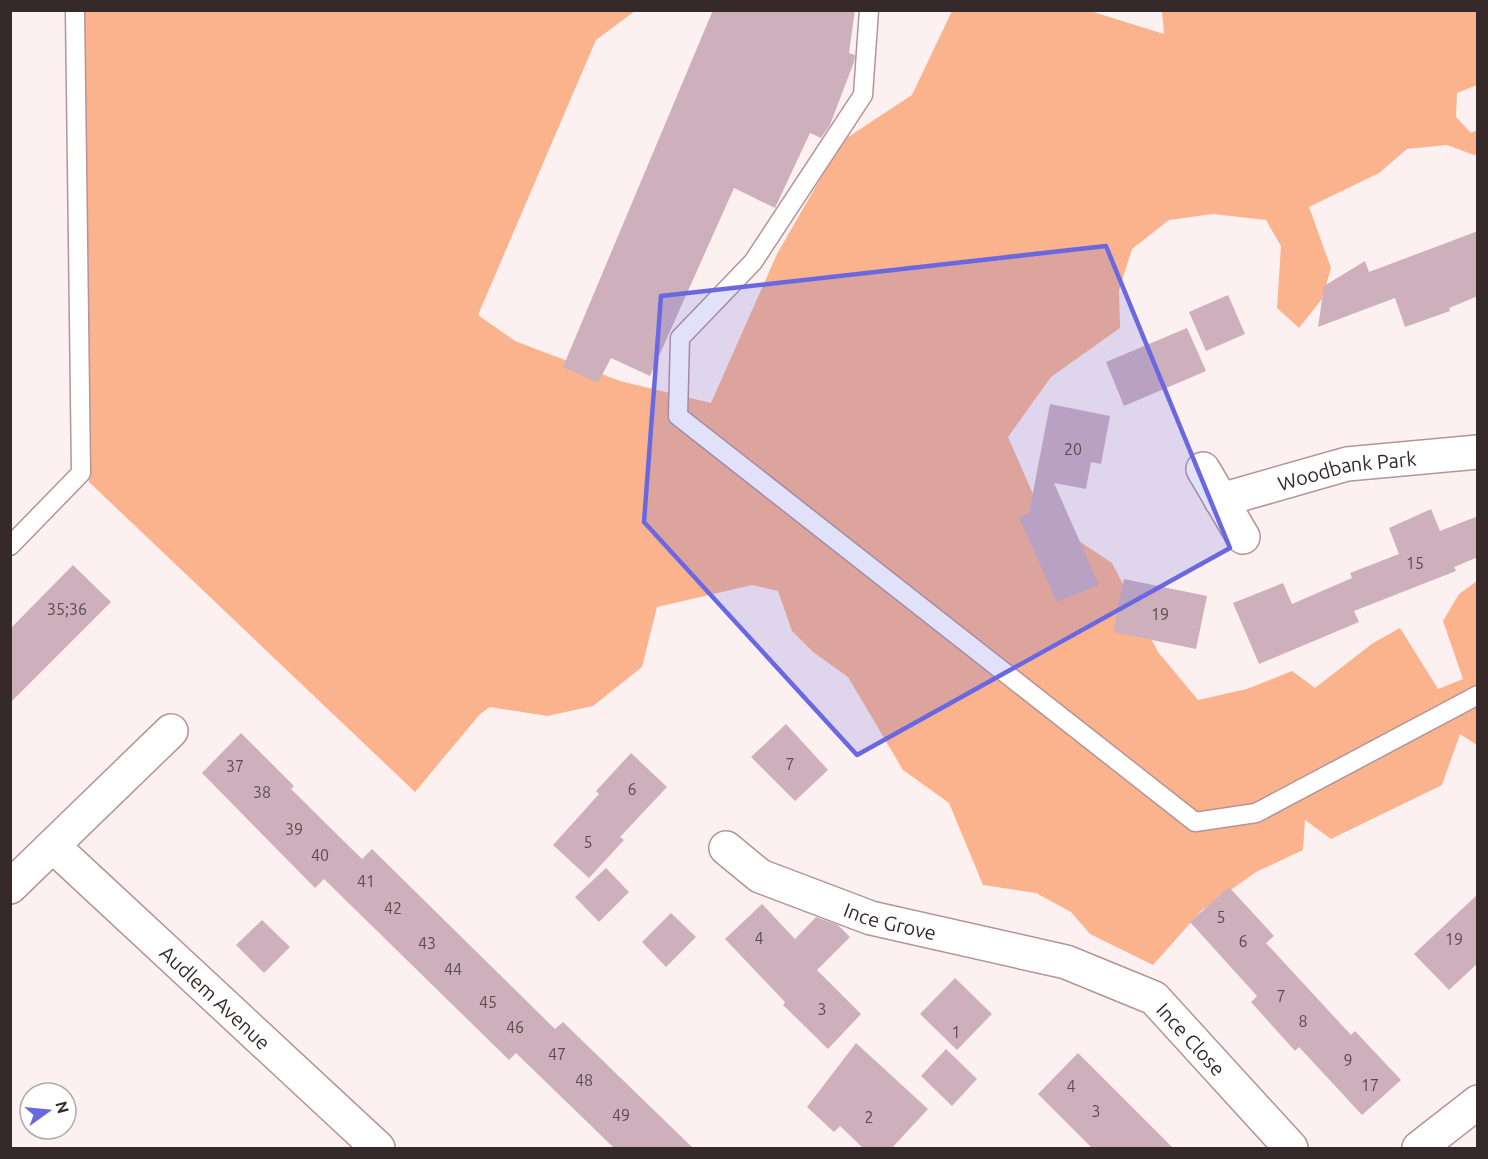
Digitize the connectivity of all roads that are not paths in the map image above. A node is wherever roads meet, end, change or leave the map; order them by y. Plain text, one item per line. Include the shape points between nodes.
1 (75, 10) edge
2 (869, 10) edge
3 (1478, 452) edge
4 (1203, 469) dead end
5 (1221, 500) junction
6 (1243, 537) dead end
7 (10, 546) edge
8 (1478, 695) edge
9 (171, 731) dead end
10 (53, 846) junction
11 (726, 848) dead end
12 (10, 887) edge
13 (1066, 963) joint
14 (1478, 1102) edge
15 (378, 1149) edge
16 (1292, 1149) edge
17 (1419, 1149) edge

1 - 7 lane via 81,473
2 - 8 lane via 863,95 753,262 680,338 678,416 1195,822 1256,813
3 - 5 street, Woodbank Park via 1347,464
4 - 5 street
5 - 6 street
9 - 10 street
10 - 12 street
10 - 15 street, Audlem Avenue
11 - 13 street, Ince Grove via 760,876 871,918
13 - 16 street, Ince Close via 1154,998
14 - 17 street

